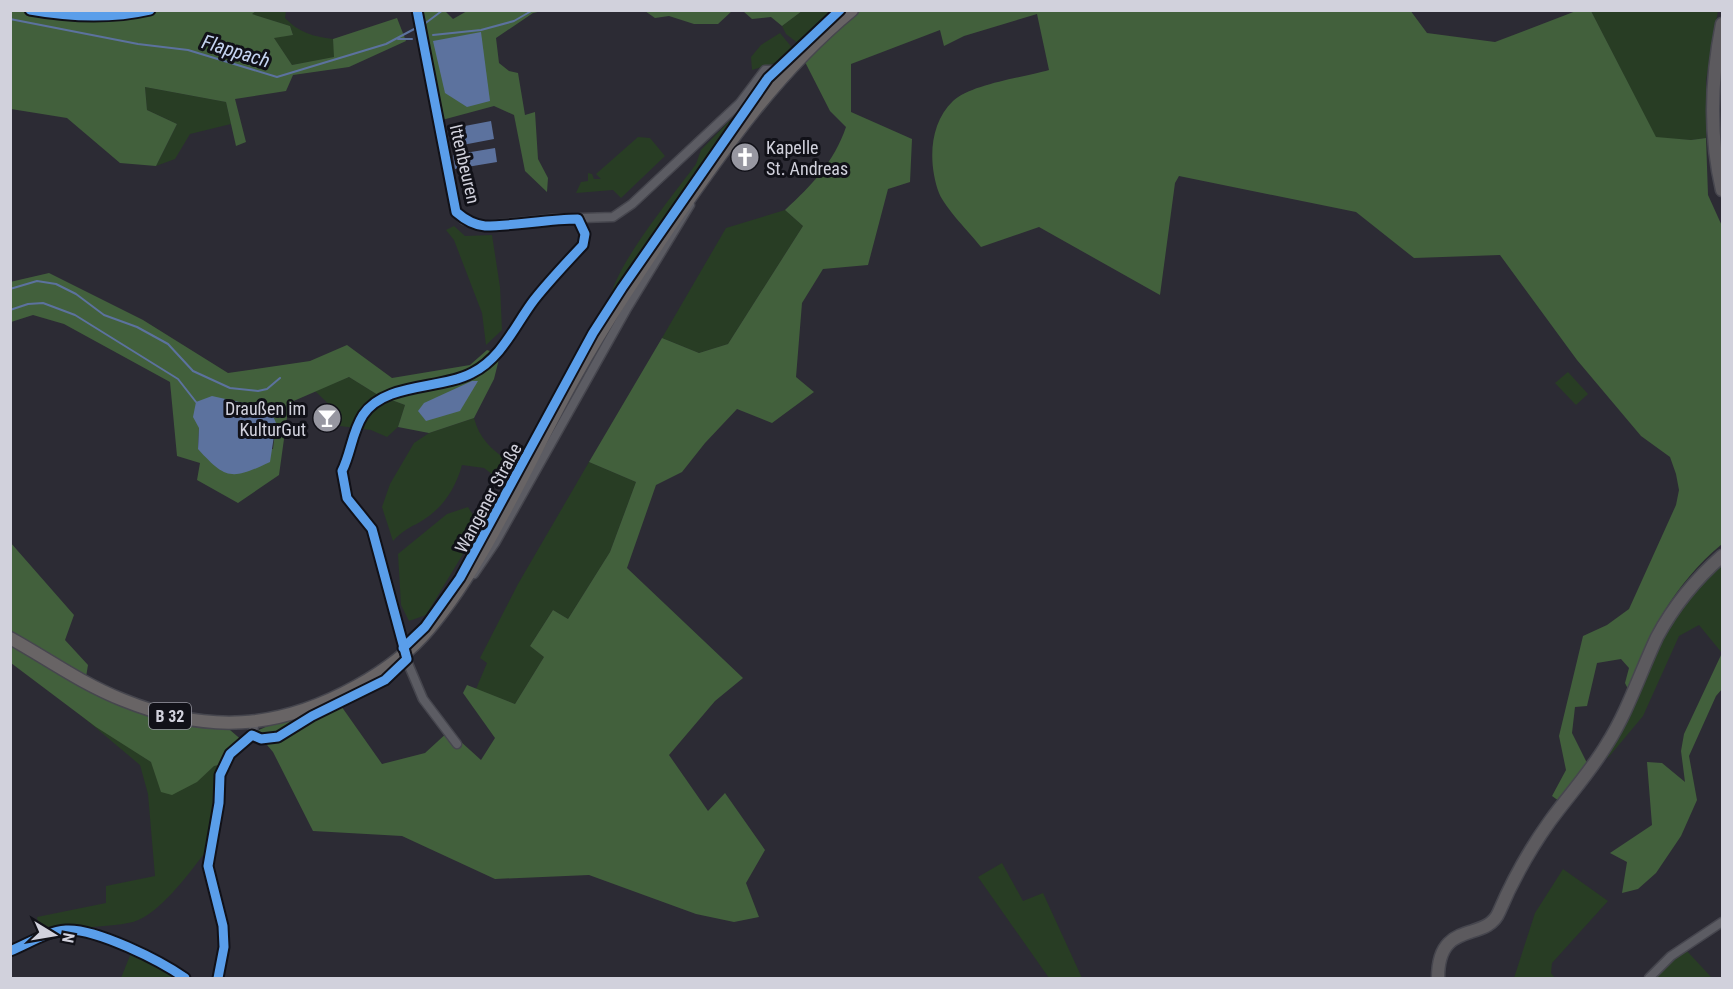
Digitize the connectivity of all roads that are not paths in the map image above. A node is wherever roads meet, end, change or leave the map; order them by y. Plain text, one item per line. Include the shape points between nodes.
1 (30, 10) edge
2 (150, 10) edge
3 (417, 10) edge
4 (852, 10) edge
5 (1722, 24) edge
6 (783, 74) junction
7 (1722, 190) edge
8 (1722, 556) edge
9 (10, 638) edge
10 (405, 657) junction
11 (253, 728) junction
12 (457, 744) dead end
13 (1722, 922) edge
14 (10, 951) edge
15 (185, 978) edge
16 (218, 978) edge
17 (1438, 978) edge
18 (1649, 978) edge

1 - 2 street via 83,16 130,15
3 - 6 street, Ittenbeuren via 456,212 464,220 483,226 613,217 632,204 740,103 765,70
4 - 6 main road, Wangener Straße / B 32
5 - 7 street via 1715,70 1714,139
6 - 10 main road, Wangener Straße / B 32 via 693,193 597,336 465,579
8 - 17 street via 1664,625 1608,743 1533,847 1498,914 1486,926 1446,945
9 - 11 main road, Wangener Straße / B 32 via 85,683 150,710 201,722
10 - 11 main road, Wangener Straße / B 32 via 342,694
10 - 12 street via 423,699
11 - 16 street via 230,754 220,776 208,866 223,926 224,947
13 - 18 street via 1671,956
14 - 15 street via 65,930 79,931 134,951

